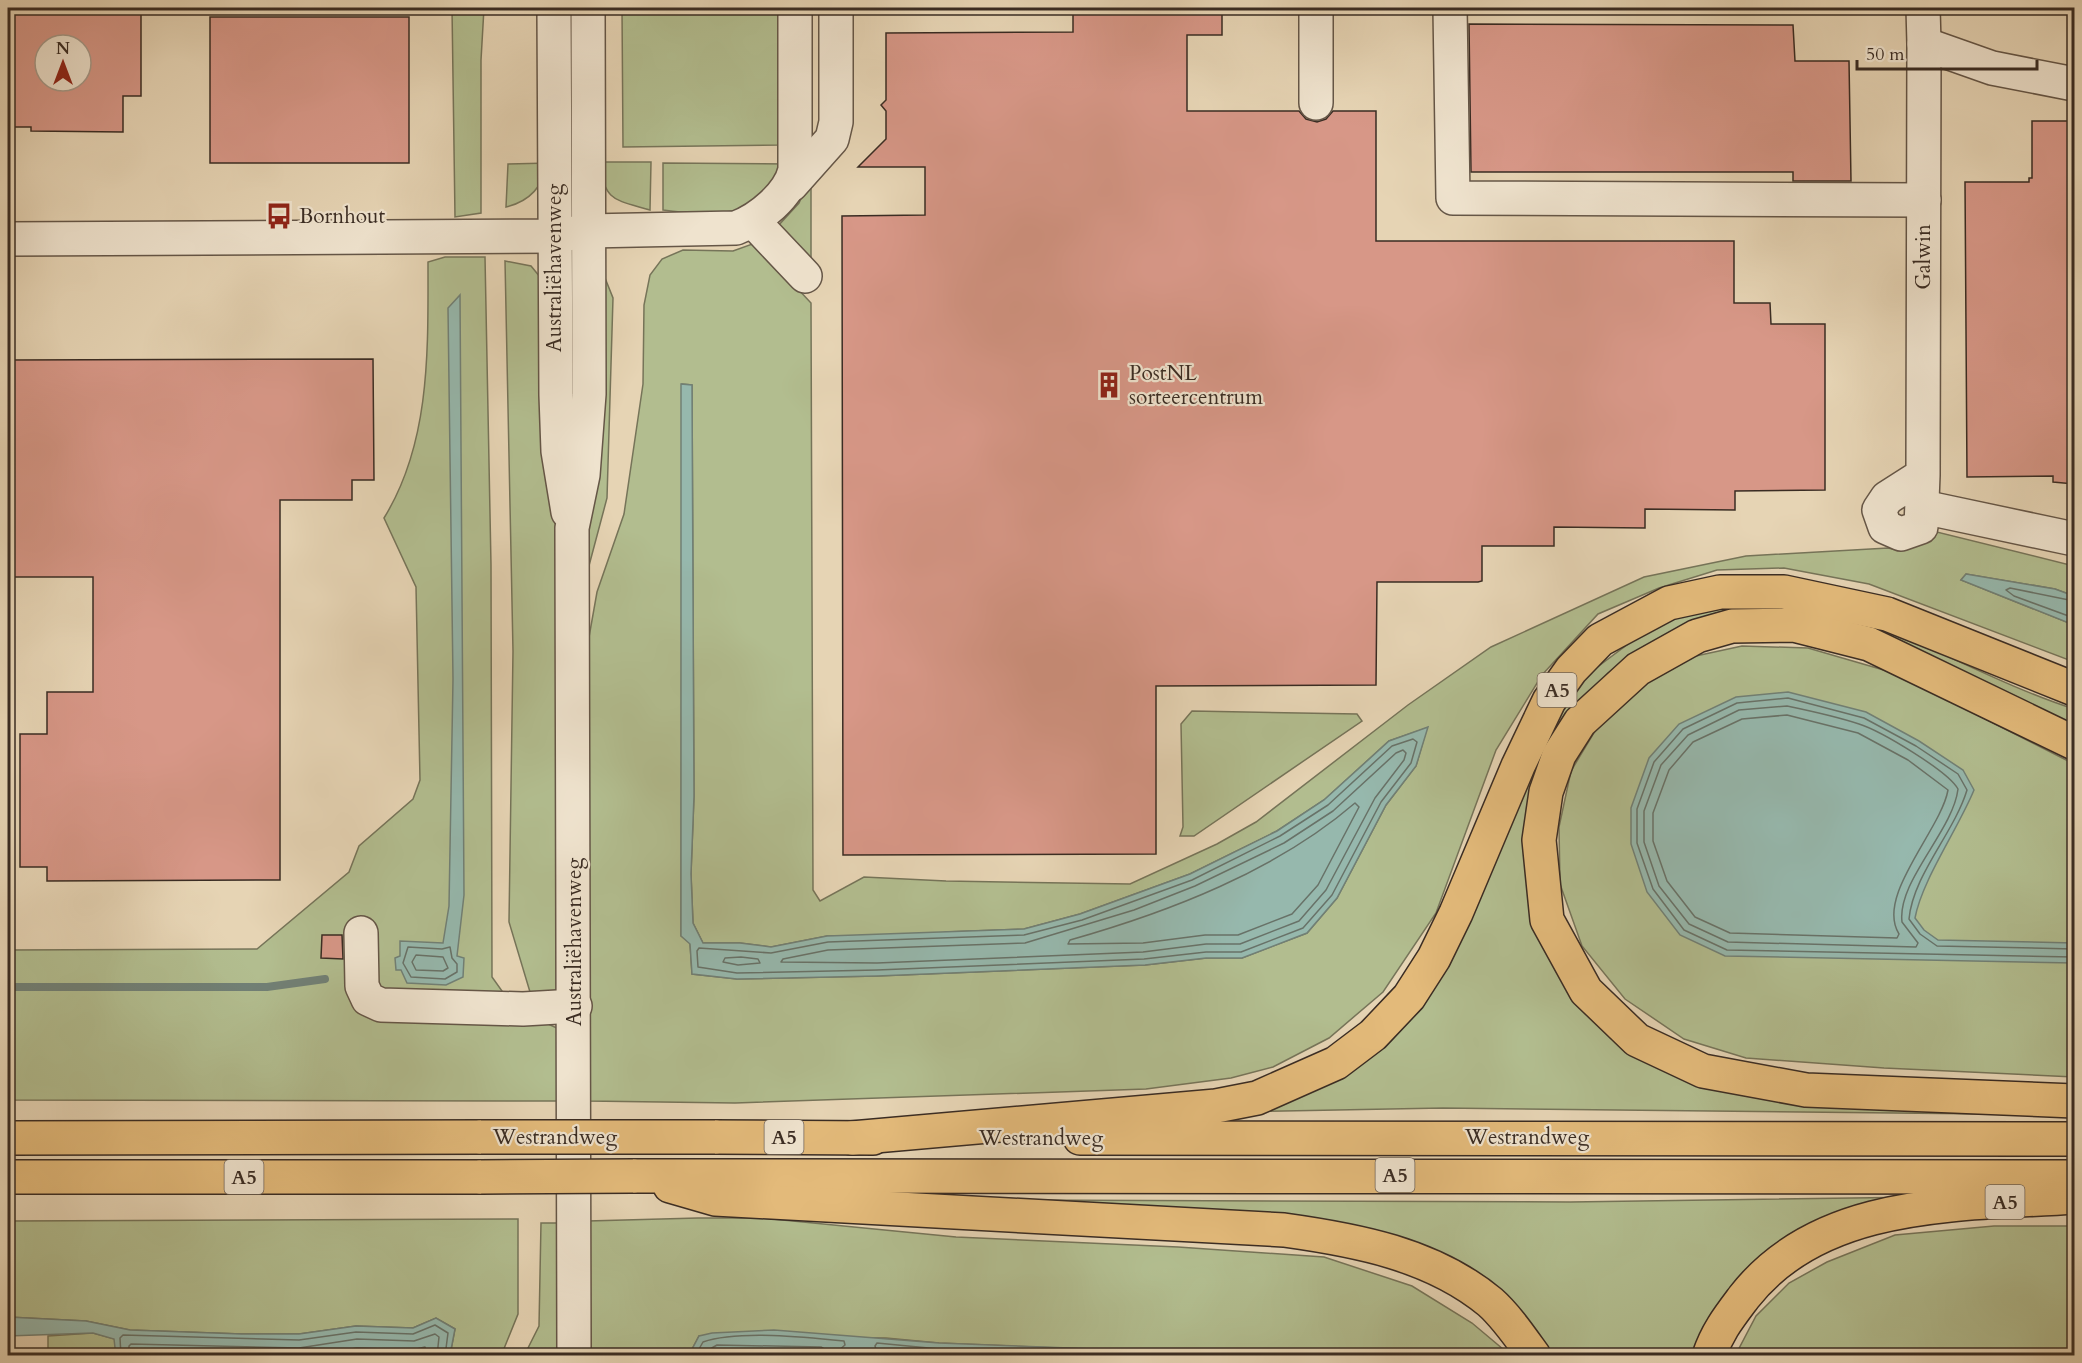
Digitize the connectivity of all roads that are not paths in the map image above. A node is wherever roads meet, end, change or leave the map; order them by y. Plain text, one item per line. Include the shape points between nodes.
1 (554, 8) edge
2 (588, 8) edge
3 (795, 8) edge
4 (837, 8) edge
5 (1316, 8) edge
6 (1450, 8) edge
7 (1923, 8) edge
8 (1924, 44) junction
9 (2074, 84) edge
10 (1316, 103) dead end
11 (791, 185) junction
12 (1924, 201) junction
13 (753, 220) junction
14 (588, 231) junction
15 (554, 236) junction
16 (8, 239) edge
17 (805, 276) dead end
18 (573, 528) junction
19 (2074, 539) edge
20 (2074, 689) edge
21 (2074, 742) edge
22 (361, 933) dead end
23 (575, 1006) junction
24 (2074, 1101) edge
25 (8, 1138) edge
26 (852, 1138) junction
27 (2074, 1139) edge
28 (8, 1177) edge
29 (2074, 1177) edge
30 (715, 1187) junction
31 (2074, 1197) edge
32 (574, 1356) edge
33 (1534, 1356) edge
34 (1709, 1356) edge

1 - 15 street, Australiëhavenweg
2 - 14 street, Australiëhavenweg
3 - 11 street via 797,158
4 - 11 street, Australiëhavenweg via 836,122 832,139
5 - 10 street
6 - 12 street via 1453,198
7 - 8 street, Galwin
8 - 9 street via 1992,68
8 - 12 street, Galwin
11 - 13 street, Australiëhavenweg
12 - 19 street, Galwin via 1923,491
13 - 14 street, Australiëhavenweg via 729,229
13 - 17 street
14 - 15 street
14 - 18 street, Australiëhavenweg via 587,445
15 - 16 street
15 - 18 street, Australiëhavenweg via 558,451
18 - 23 street, Australiëhavenweg
20 - 26 highway, A5 via 1887,614 1818,599 1784,592 1720,592 1669,603 1600,640 1571,670 1549,701 1522,757 1434,958 1409,997 1373,1035 1336,1063 1257,1098 1216,1106
21 - 24 highway, A5 via 1869,644 1794,625 1732,626 1697,636 1638,669 1580,722 1559,755 1546,792 1539,840 1547,920 1586,991 1637,1040 1702,1071 1806,1090
22 - 23 street via 362,986 368,999 381,1005 523,1009
23 - 32 street, Australiëhavenweg
25 - 26 highway, Westrandweg / A5, bridge
26 - 27 highway, Westrandweg / A5
28 - 30 highway, Westrandweg / A5, bridge via 633,1176
29 - 30 highway, Westrandweg / A5
30 - 33 highway, A5 via 1284,1230 1345,1238 1400,1253 1449,1275 1491,1303
31 - 34 highway, A5 via 1936,1206 1878,1216 1840,1228 1799,1247 1760,1276 1717,1331

